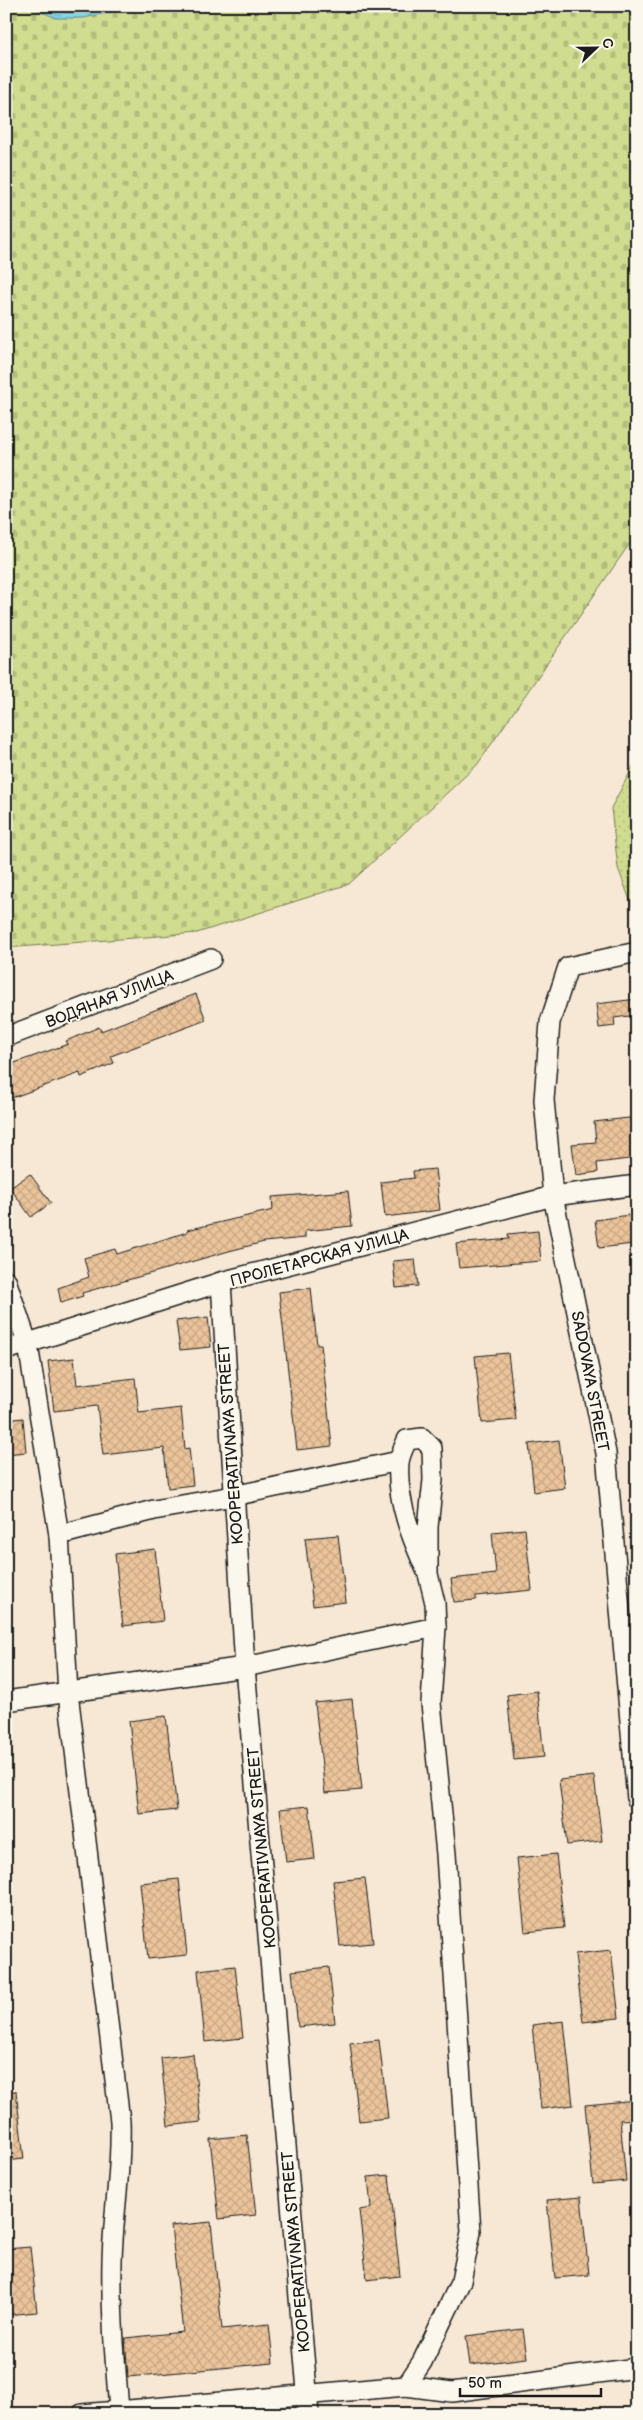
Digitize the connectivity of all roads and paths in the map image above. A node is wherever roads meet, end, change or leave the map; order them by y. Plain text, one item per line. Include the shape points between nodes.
1 (637, 952) edge
2 (211, 959) dead end
3 (6, 1037) edge
4 (637, 1185) edge
5 (553, 1196) junction
6 (6, 1280) edge
7 (221, 1282) junction
8 (28, 1345) junction
9 (6, 1350) edge
10 (399, 1461) junction
11 (233, 1496) junction
12 (60, 1534) junction
13 (428, 1574) junction
14 (436, 1627) junction
15 (246, 1667) junction
16 (68, 1693) junction
17 (6, 1701) edge
18 (637, 1799) edge
19 (637, 2368) edge
20 (406, 2386) junction
21 (307, 2394) junction
22 (119, 2410) junction
23 (82, 2414) edge
24 (309, 2414) edge

1 - 5 street, SADOVAYA STREET via 568,967 550,1022 544,1100
2 - 3 street, ВОДЯНАЯ УЛИЦА
4 - 5 street, ПРОЛЕТАРСКАЯ УЛИЦА
5 - 7 street, ПРОЛЕТАРСКАЯ УЛИЦА
5 - 18 street, SADOVAYA STREET via 606,1453
6 - 8 street
7 - 8 street, ПРОЛЕТАРСКАЯ УЛИЦА
7 - 11 street, KOOPERATIVNAYA STREET
8 - 9 street, ПРОЛЕТАРСКАЯ УЛИЦА
8 - 12 street
10 - 11 street
10 - 13 street via 406,1518
10 - 13 street via 407,1440 422,1438 432,1448
11 - 12 street via 154,1510
11 - 15 street, KOOPERATIVNAYA STREET
12 - 16 street
13 - 14 street via 435,1603
14 - 15 street
14 - 20 street via 431,1703 448,1873 471,2232 461,2281 422,2362
15 - 16 street
15 - 21 street, KOOPERATIVNAYA STREET
16 - 17 street
16 - 22 street via 120,2121 121,2148 112,2260
19 - 20 street via 452,2392
20 - 21 street
21 - 22 street
21 - 24 street, KOOPERATIVNAYA STREET
22 - 23 street

